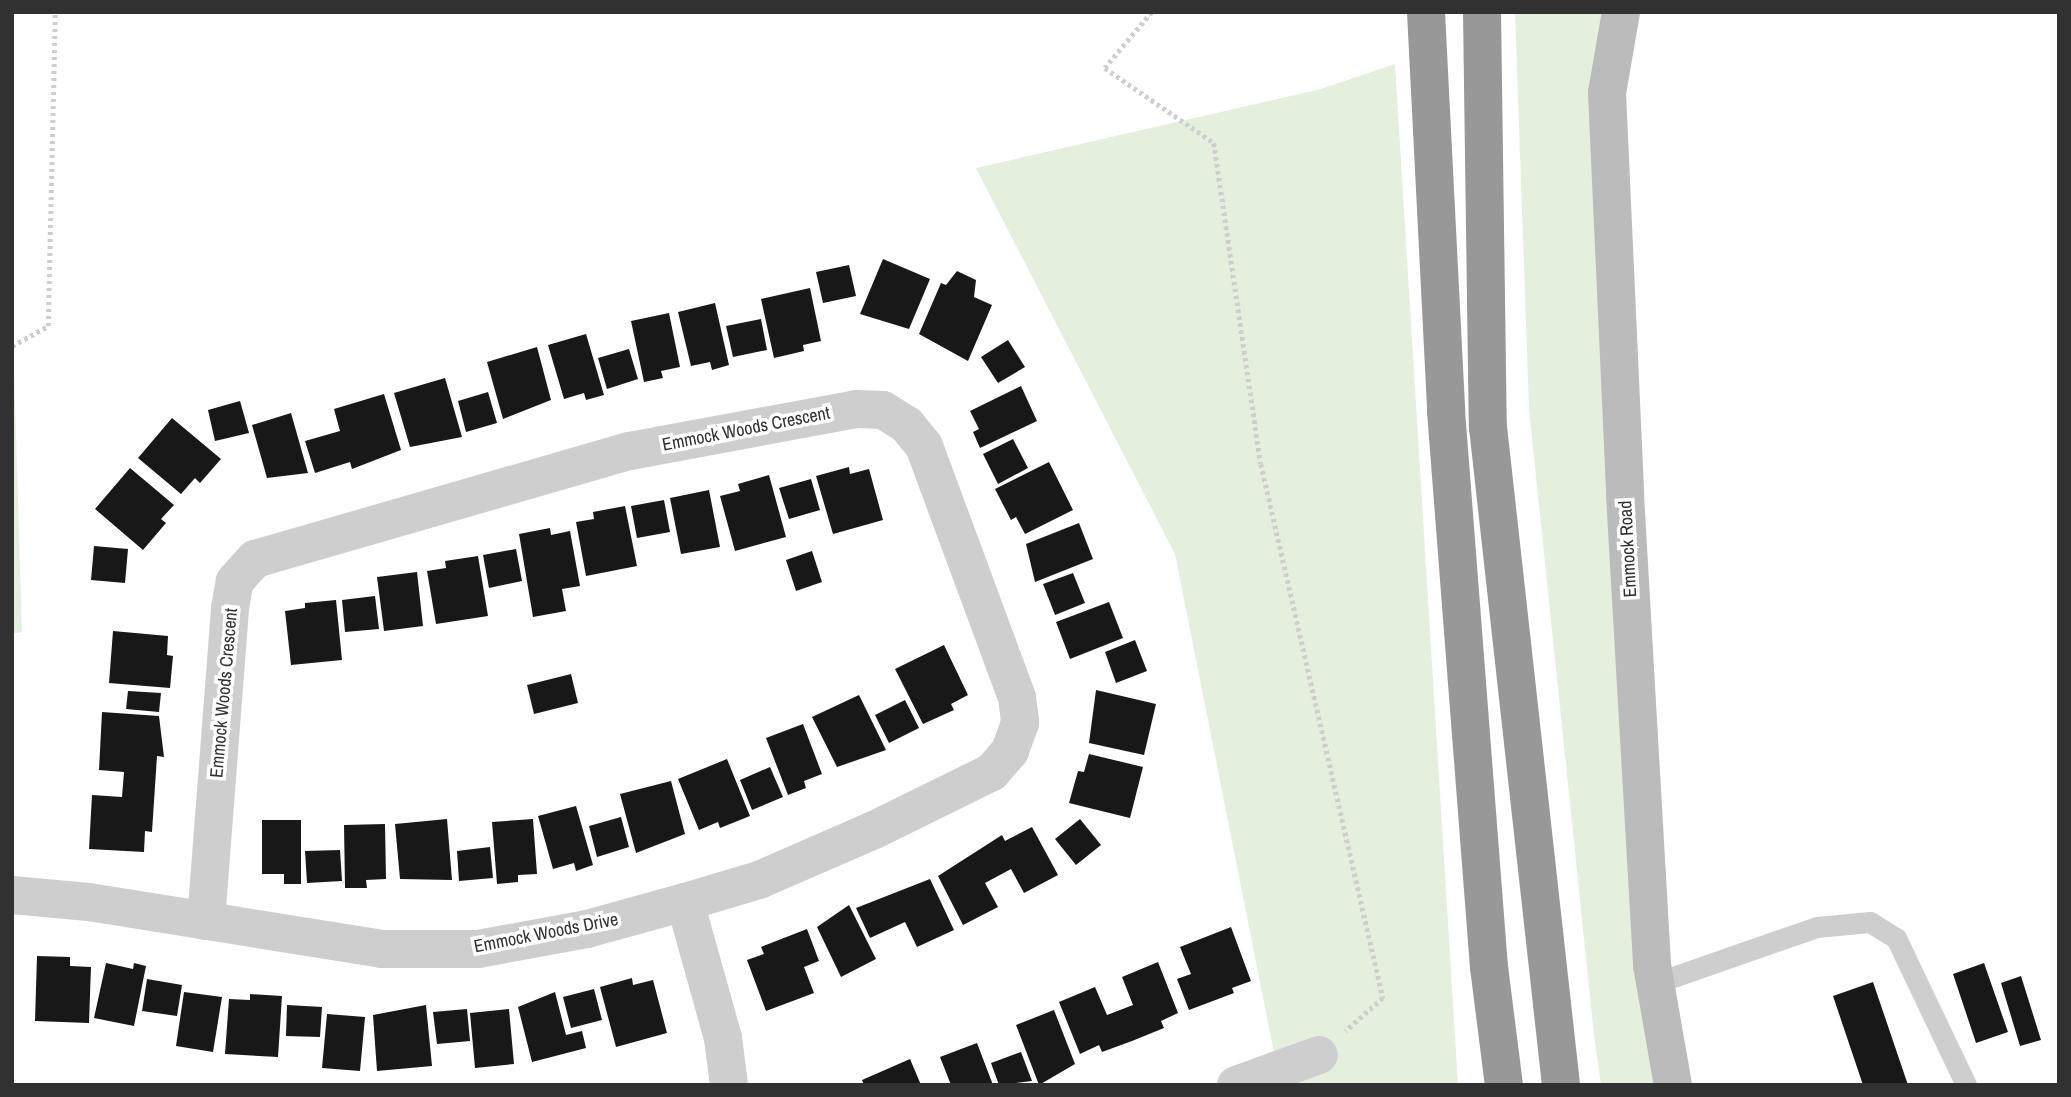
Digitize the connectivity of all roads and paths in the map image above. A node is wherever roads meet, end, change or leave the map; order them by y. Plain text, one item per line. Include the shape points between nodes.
1 (55, 12) edge
2 (1152, 12) edge
3 (1426, 12) edge
4 (1482, 12) edge
5 (1621, 12) edge
6 (12, 346) edge
7 (12, 895) edge
8 (685, 902) junction
9 (206, 921) junction
10 (1656, 983) junction
11 (1319, 1055) joint
12 (729, 1085) edge
13 (1236, 1085) edge
14 (1504, 1085) edge
15 (1561, 1085) edge
16 (1674, 1085) edge
17 (1966, 1085) edge

1 - 6 path via 48,326
2 - 11 path via 1105,68 1214,143 1261,464 1383,998
3 - 14 highway via 1446,411 1488,953
4 - 15 highway via 1488,427
5 - 10 street, Emmock Road via 1607,93 1625,495
7 - 9 street, Emmock Woods Drive via 34,894
8 - 9 street, Emmock Woods Drive via 587,929 478,949 382,949
8 - 9 street, Emmock Woods Crescent via 759,880 874,830 992,772 1010,751 1020,723 1008,672 924,446 907,425 883,410 856,409 630,451 255,559 235,581 230,608
8 - 12 street via 723,1038
10 - 16 street, Emmock Road
10 - 17 lane via 1817,927 1870,922 1896,938
11 - 13 street

